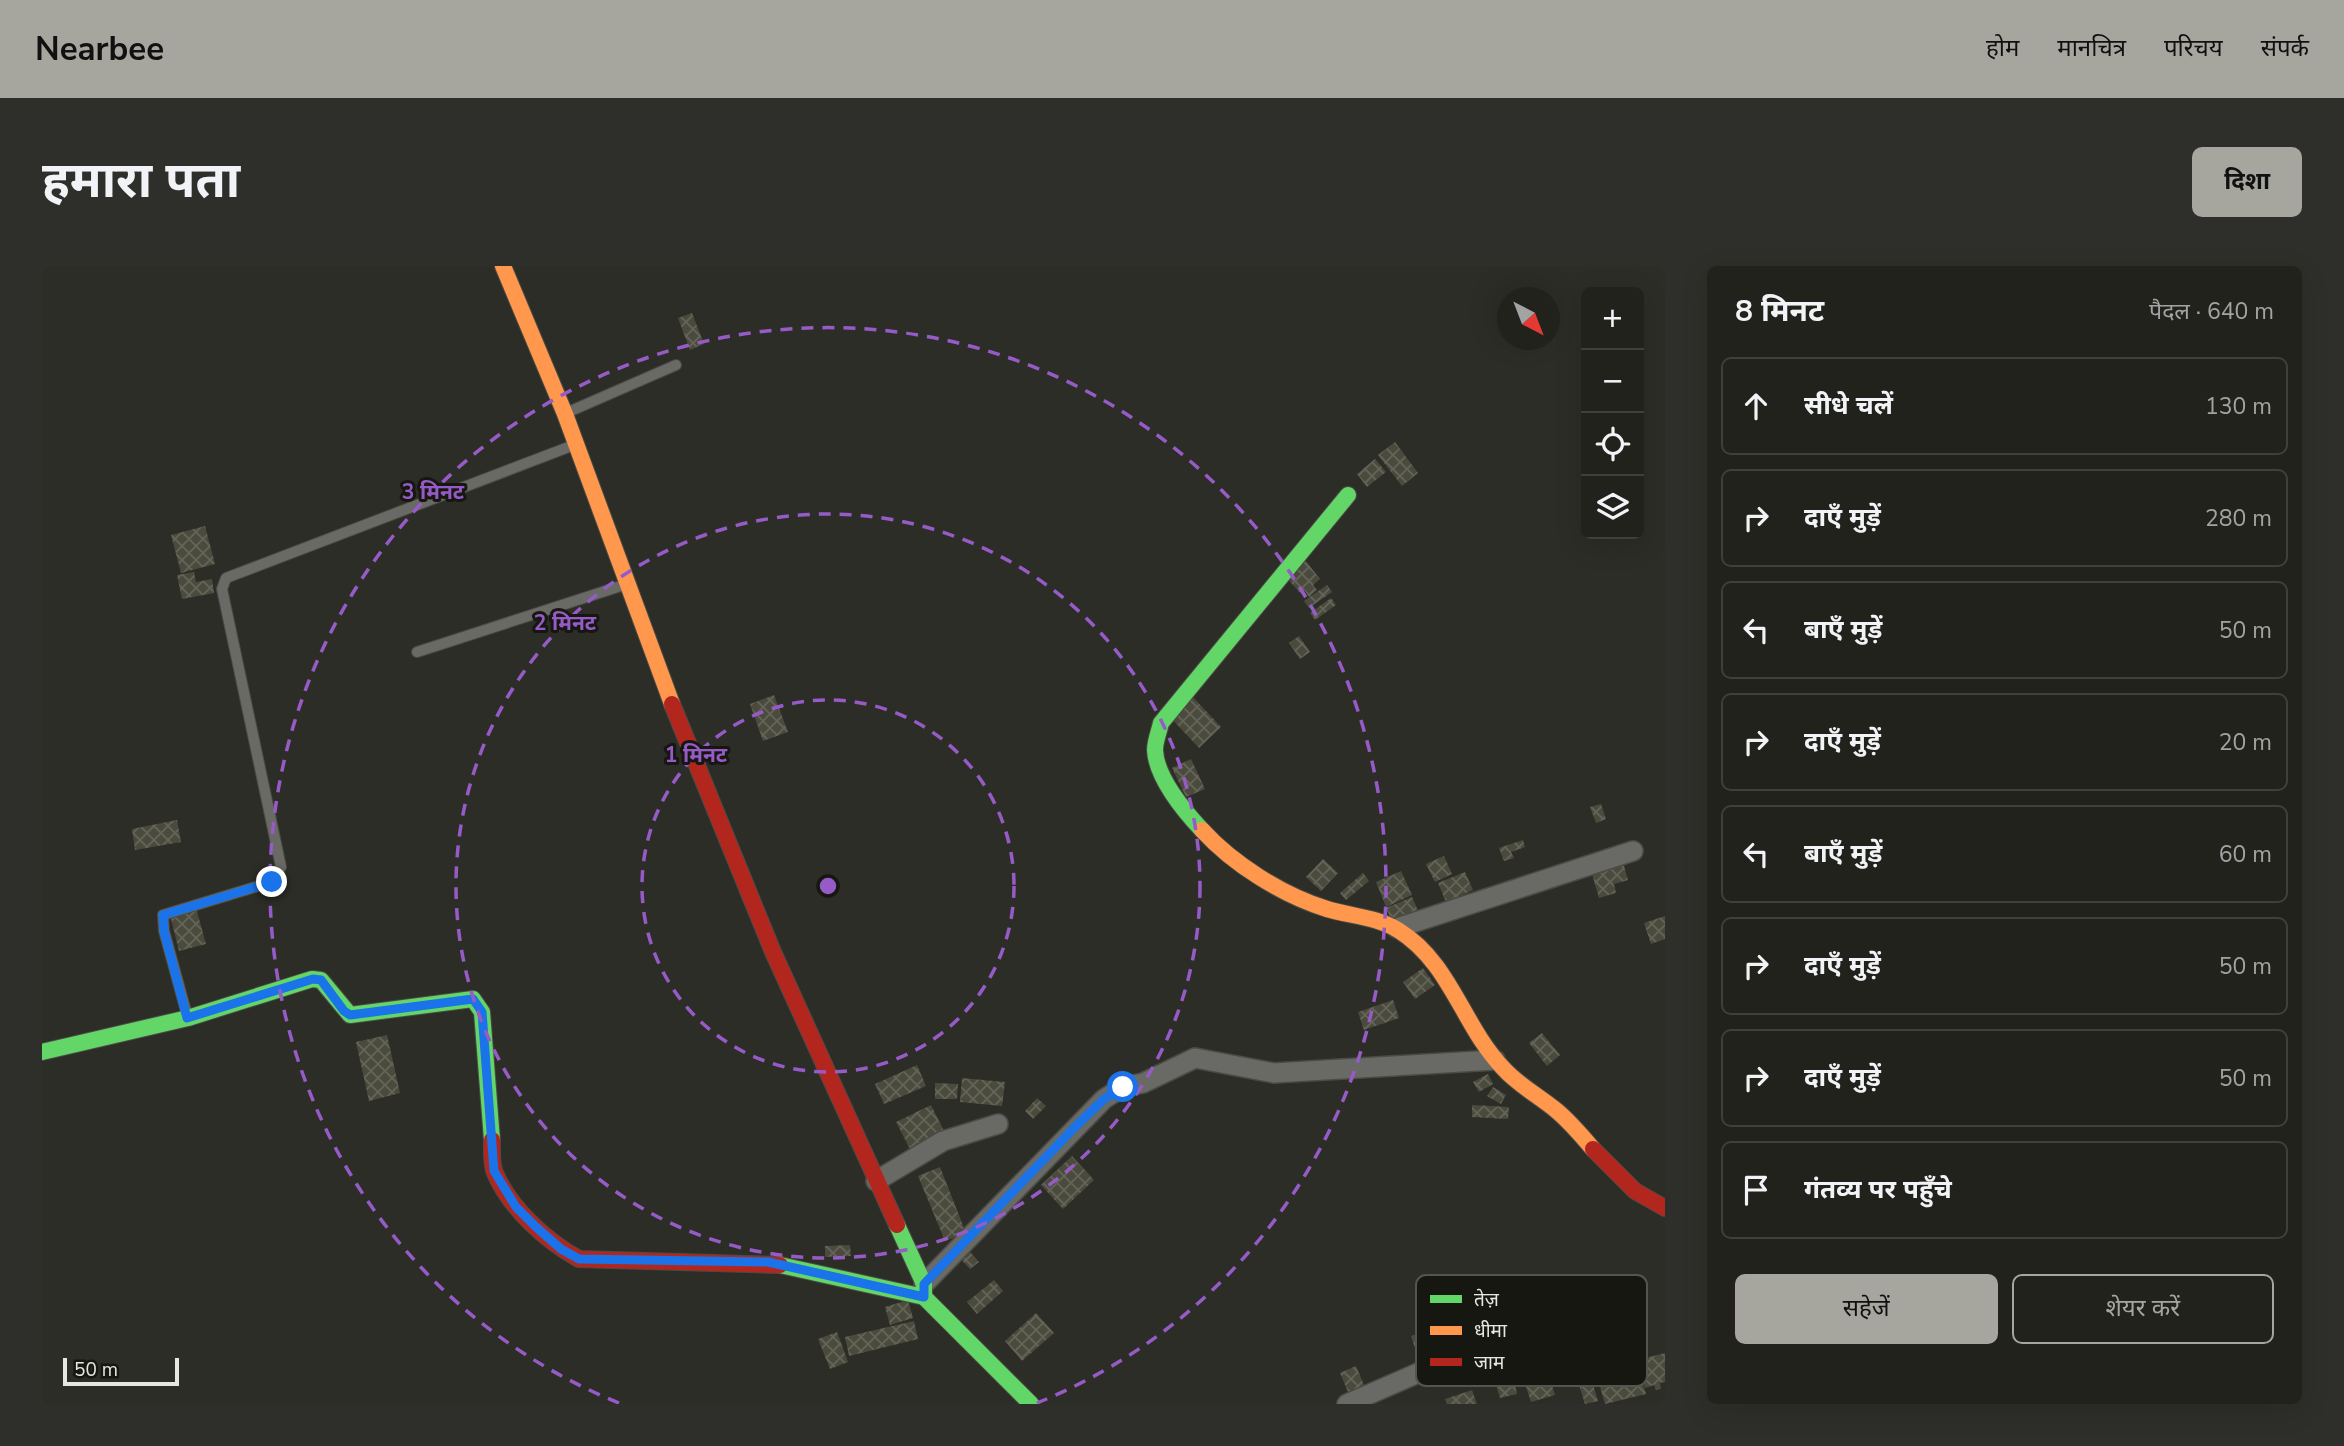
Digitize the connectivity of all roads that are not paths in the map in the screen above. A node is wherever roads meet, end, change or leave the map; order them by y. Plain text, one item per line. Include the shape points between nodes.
1 (503, 266) edge
2 (676, 365) dead end
3 (565, 414) junction
4 (575, 444) junction
5 (1348, 495) dead end
6 (627, 584) junction
7 (417, 652) dead end
8 (1633, 851) dead end
9 (1396, 928) junction
10 (187, 1018) junction
11 (42, 1052) edge
12 (1495, 1060) junction
13 (998, 1124) dead end
14 (876, 1181) junction
15 (1665, 1209) edge
16 (924, 1291) junction
17 (1416, 1374) edge
18 (1031, 1404) edge
19 (1347, 1404) edge

1 - 3 street
2 - 3 lane
3 - 4 street
4 - 6 street
4 - 10 lane via 226,578 222,589 281,867 272,882 163,915
5 - 9 street via 1176,702 1161,723 1154,750 1166,785 1193,823 1254,872 1347,917
6 - 7 lane
6 - 14 street via 772,953
8 - 9 street
9 - 12 street via 1453,984
10 - 11 street
10 - 16 street via 313,979 321,980 350,1015 473,999 482,1012 494,1171 516,1207 561,1249 579,1259 600,1261 779,1263
12 - 15 street via 1563,1116 1621,1181
12 - 16 street via 1274,1073 1195,1058 1143,1083 1123,1087 1104,1099
13 - 14 street via 943,1141
14 - 16 street
16 - 18 street
17 - 19 street

